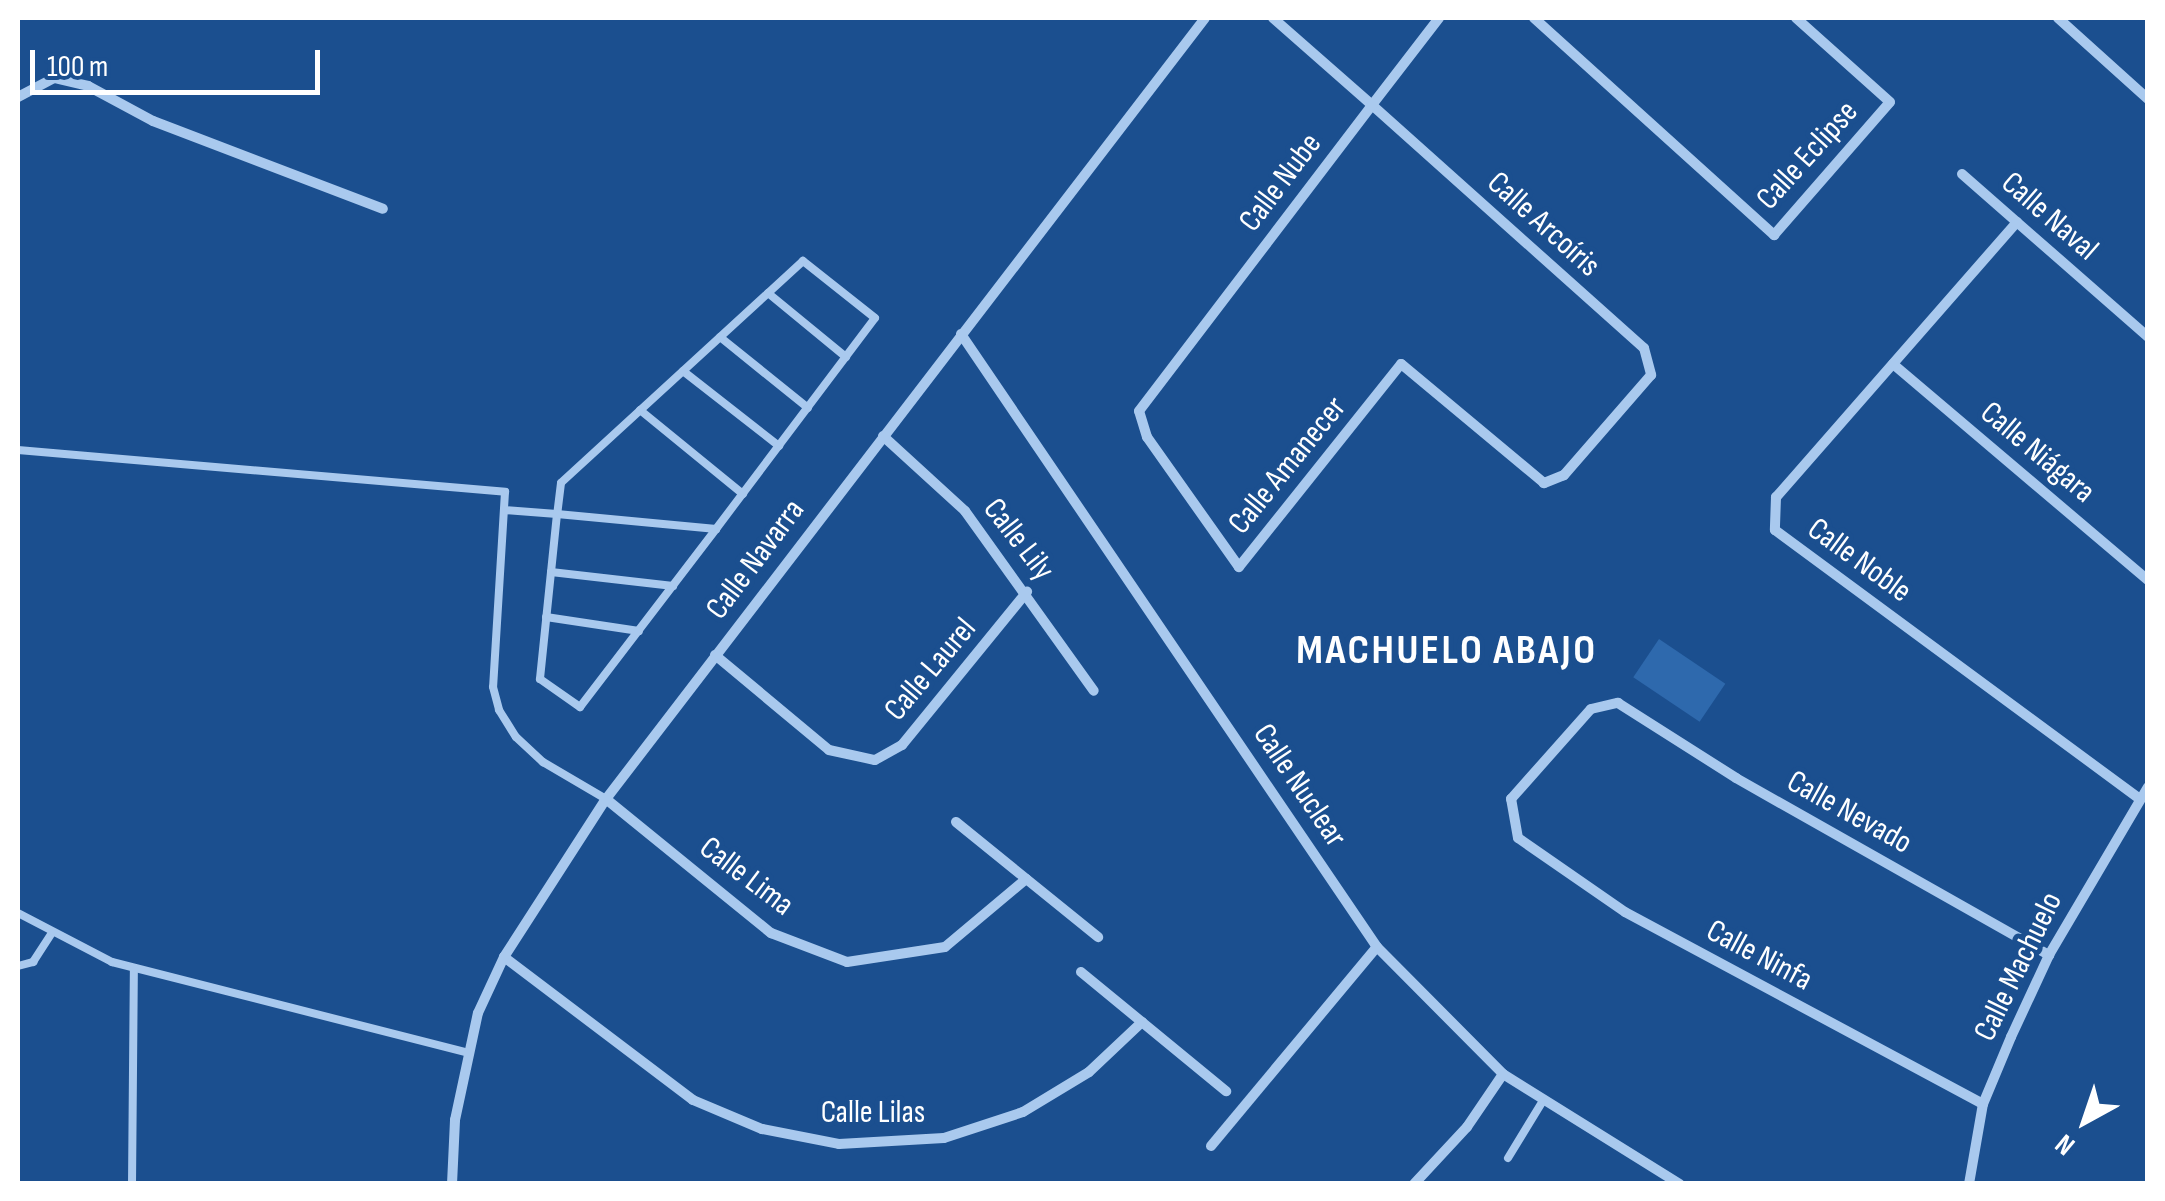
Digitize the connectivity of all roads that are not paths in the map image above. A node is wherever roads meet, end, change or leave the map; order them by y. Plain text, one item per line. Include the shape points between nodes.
1 (1205, 18) edge
2 (1274, 18) edge
3 (1439, 18) edge
4 (1534, 18) edge
5 (1796, 18) edge
6 (2058, 18) edge
7 (18, 98) edge
8 (2148, 99) edge
9 (1372, 105) junction
10 (1962, 174) dead end
11 (383, 210) dead end
12 (2017, 222) junction
13 (768, 293) junction
14 (961, 334) junction
15 (2148, 337) edge
16 (720, 338) junction
17 (846, 357) junction
18 (1893, 364) junction
19 (683, 371) junction
20 (1163, 380) joint
21 (808, 408) junction
22 (640, 410) junction
23 (883, 436) junction
24 (779, 446) junction
25 (18, 450) edge
26 (1544, 483) joint
27 (743, 494) junction
28 (504, 510) junction
29 (556, 514) junction
30 (716, 529) junction
31 (551, 572) junction
32 (2148, 580) edge
33 (672, 586) junction
34 (1027, 592) junction
35 (546, 618) junction
36 (638, 631) junction
37 (715, 655) junction
38 (1094, 691) dead end
39 (1628, 710) joint
40 (2148, 787) edge
41 (2138, 798) junction
42 (606, 799) junction
43 (956, 822) dead end
44 (1026, 878) junction
45 (18, 913) edge
46 (52, 933) junction
47 (1098, 937) dead end
48 (1378, 946) junction
49 (2048, 955) junction
50 (504, 957) junction
51 (18, 966) edge
52 (134, 968) junction
53 (1081, 972) dead end
54 (1142, 1022) junction
55 (470, 1052) junction
56 (1503, 1074) junction
57 (1226, 1091) dead end
58 (1544, 1099) junction
59 (1983, 1104) junction
60 (1210, 1146) dead end
61 (1508, 1158) dead end
62 (132, 1184) edge
63 (452, 1184) edge
64 (1414, 1184) edge
65 (1680, 1184) edge
66 (1969, 1184) edge

1 - 14 street, Calle Navarra
2 - 9 street, Calle Arcoíris
3 - 9 street, Calle Nube
4 - 5 street, Calle Eclipse via 1774,235 1890,102
6 - 8 street
7 - 11 street via 54,78 88,86 153,121
9 - 20 street, Calle Nube
9 - 26 street, Calle Arcoíris via 1644,348 1651,375 1564,475
10 - 12 street, Calle Naval
12 - 15 street, Calle Naval
12 - 18 street, Calle Noble
13 - 16 lane
13 - 17 lane
13 - 17 lane via 803,261 875,318
14 - 23 street, Calle Navarra
14 - 48 street, Calle Nuclear
16 - 19 lane
16 - 21 lane
17 - 21 lane
18 - 32 street, Calle Niágara
18 - 41 street, Calle Noble via 1776,497 1775,530
19 - 22 lane
19 - 24 lane
20 - 26 street, Calle Amanecer via 1139,411 1146,437 1239,567 1402,364
21 - 24 lane
22 - 27 lane
22 - 29 lane via 561,483
23 - 34 street, Calle Lily via 965,510
23 - 37 street, Calle Navarra
24 - 27 lane
25 - 28 lane via 505,492
27 - 30 lane
28 - 29 lane
28 - 42 lane via 493,687 499,710 543,762
29 - 30 lane
29 - 31 lane
30 - 33 lane
31 - 33 lane
31 - 35 lane
33 - 36 lane
34 - 37 street, Calle Laurel via 902,744 875,760 830,750
34 - 38 street, Calle Lily
35 - 36 lane
35 - 36 lane via 540,679 580,708
37 - 42 street, Calle Navarra
39 - 49 street, Calle Nevado
39 - 59 street, Calle Ninfa via 1618,703 1591,708 1511,799 1518,838 1625,912
40 - 41 street, Calle Machuelo
41 - 49 street, Calle Machuelo
42 - 44 street, Calle Lima via 771,933 848,962 945,947
42 - 50 street, Calle Navarra
43 - 44 street
44 - 47 street
45 - 46 lane
46 - 51 lane via 33,962
46 - 52 lane
48 - 56 street, Calle Nuclear
48 - 60 street
49 - 59 street, Calle Machuelo
50 - 54 street, Calle Lilas via 693,1100 762,1129 839,1144 944,1138 1022,1112 1089,1072
50 - 55 street, Calle Navarra via 478,1013
52 - 55 lane
52 - 62 lane
53 - 54 street
54 - 57 street
55 - 63 street, Calle Navarra via 455,1120
56 - 58 street, Calle Nuclear
56 - 64 street
58 - 61 lane
58 - 65 street, Calle Nuclear
59 - 66 street, Calle Machuelo

